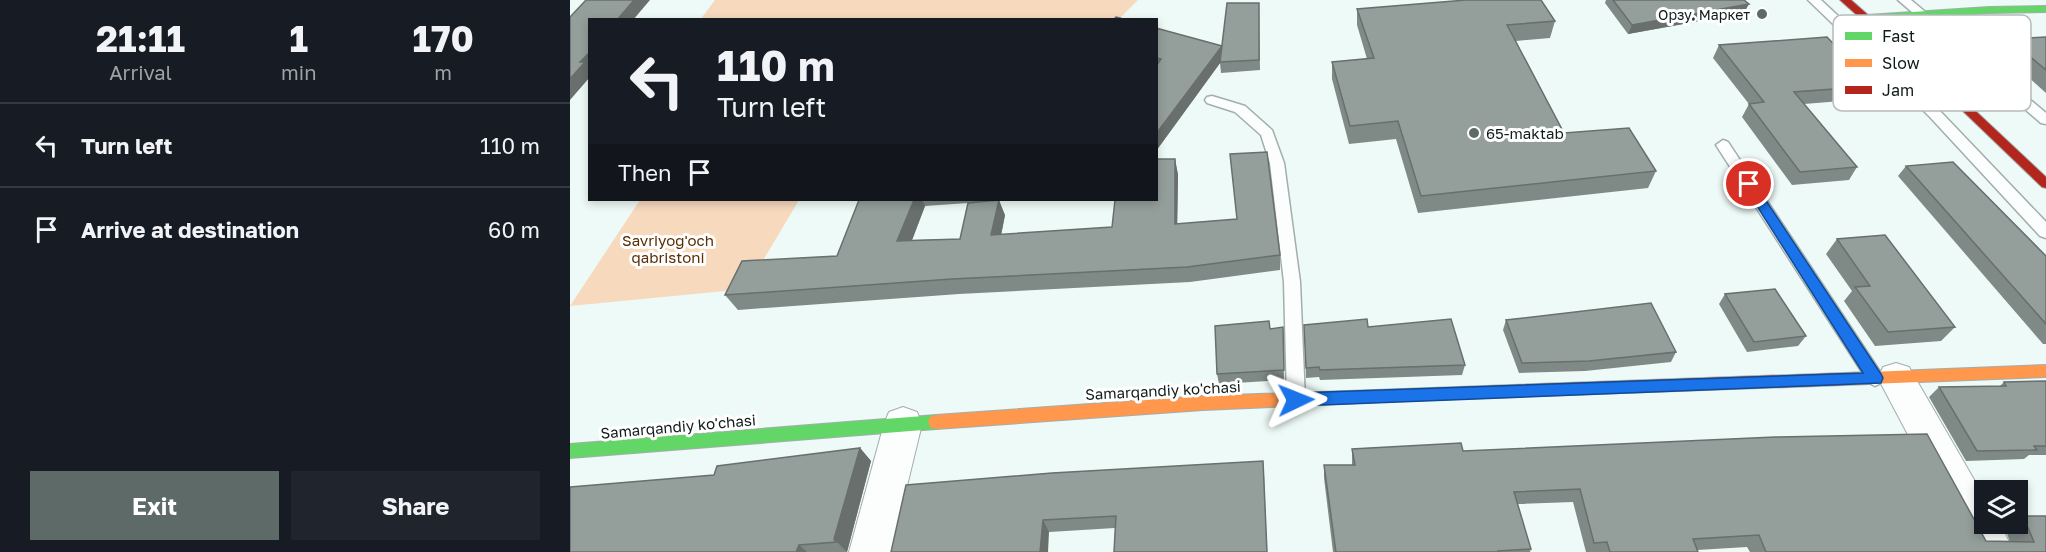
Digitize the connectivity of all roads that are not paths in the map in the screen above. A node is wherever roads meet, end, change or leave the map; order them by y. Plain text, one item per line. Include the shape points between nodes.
1 (1814, 0) edge
2 (1845, 0) edge
3 (1904, 0) edge
4 (1878, 5) dead end
5 (2046, 9) edge
6 (1863, 15) edge
7 (1890, 15) edge
8 (1923, 15) joint
9 (1833, 17) edge
10 (1212, 100) dead end
11 (2031, 107) edge
12 (1933, 111) edge
13 (1970, 111) edge
14 (2046, 120) edge
15 (1724, 145) dead end
16 (2046, 184) edge
17 (2046, 232) edge
18 (2046, 371) edge
19 (1885, 378) junction
20 (1296, 400) junction
21 (903, 424) junction
22 (570, 451) edge
23 (870, 552) edge
24 (1993, 552) edge

1 - 9 lane
2 - 6 street
3 - 8 lane
4 - 7 street
5 - 8 street
10 - 20 lane via 1240,109 1267,132 1277,164 1292,282
11 - 14 lane
12 - 17 lane
13 - 16 street
15 - 19 lane
18 - 19 street, Samarqandiy ko'chasi
19 - 20 street, Samarqandiy ko'chasi
19 - 24 street
20 - 21 street, Samarqandiy ko'chasi
21 - 22 street, Samarqandiy ko'chasi
21 - 23 street

